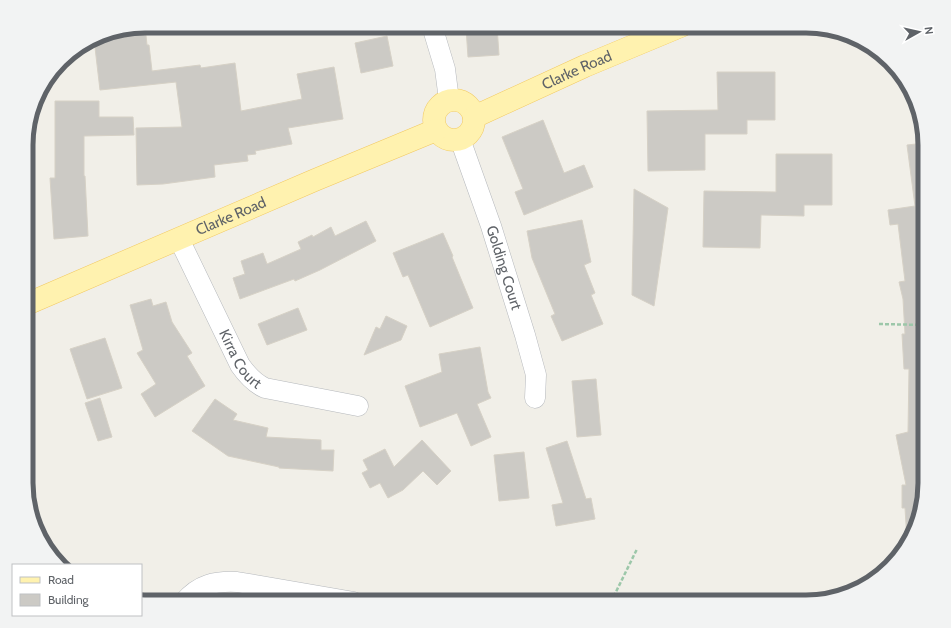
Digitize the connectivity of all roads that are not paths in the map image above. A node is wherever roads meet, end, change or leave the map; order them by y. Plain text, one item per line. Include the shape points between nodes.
1 (434, 33) edge
2 (650, 33) edge
3 (450, 100) junction
4 (474, 117) junction
5 (436, 130) junction
6 (460, 139) junction
7 (179, 239) junction
8 (33, 299) edge
9 (535, 398) dead end
10 (358, 406) dead end
11 (190, 595) edge
12 (313, 595) edge

1 - 3 street via 445,69
2 - 4 main road, Clarke Road
3 - 4 main road via 463,101 472,110
3 - 5 main road via 443,102 435,111 433,118
4 - 6 main road via 471,130
5 - 6 main road via 447,139
5 - 7 main road, Clarke Road
6 - 9 street, Golding Court via 491,226 525,335 536,375
7 - 8 main road, Clarke Road
7 - 10 street, Kirra Court via 240,365 250,378 265,388
11 - 12 street via 198,589 226,581

